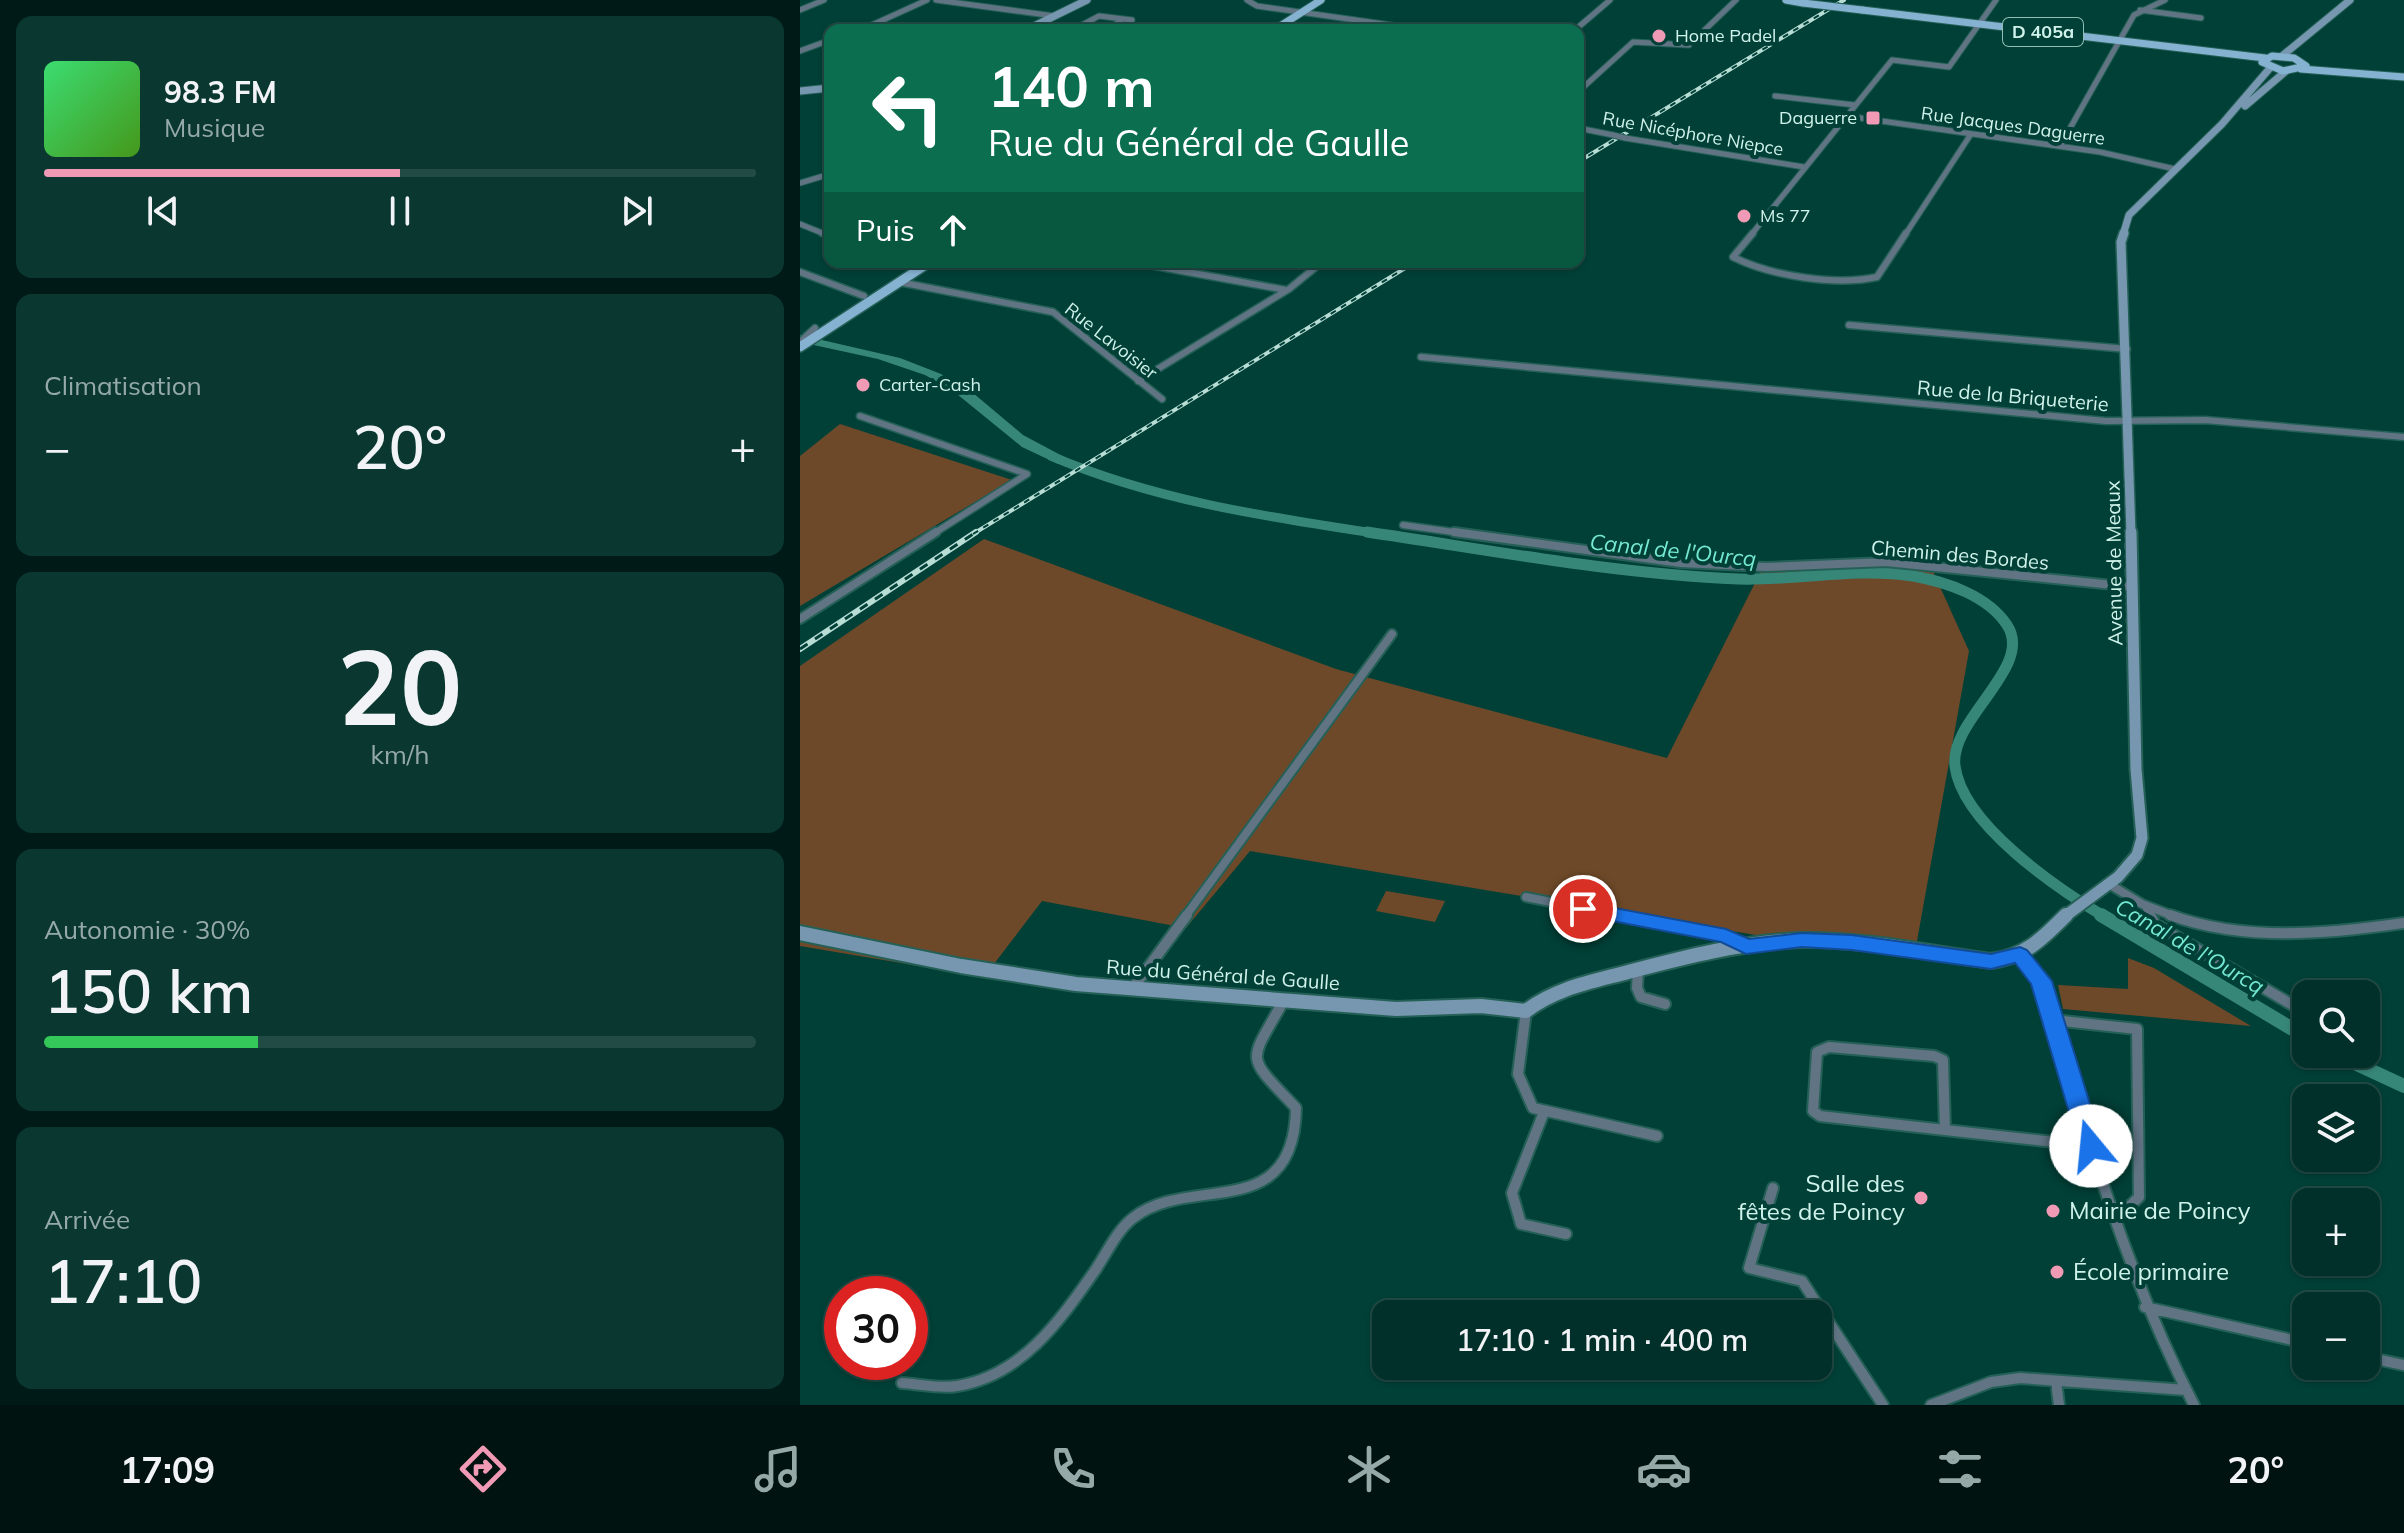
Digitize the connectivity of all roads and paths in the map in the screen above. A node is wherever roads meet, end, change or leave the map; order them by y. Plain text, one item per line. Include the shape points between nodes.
1 (824, 0) edge
2 (927, 0) edge
3 (936, 0) edge
4 (990, 0) edge
5 (1087, 0) edge
6 (1247, 0) edge
7 (1325, 0) edge
8 (1610, 0) edge
9 (1736, 0) edge
10 (1789, 0) edge
11 (1996, 0) edge
12 (2165, 0) edge
13 (2350, 0) edge
14 (1804, 2) edge
15 (982, 4) junction
16 (800, 10) edge
17 (2139, 10) junction
18 (2339, 10) junction
19 (1305, 13) junction
20 (1054, 16) junction
21 (2201, 18) dead end
22 (1121, 20) junction
23 (1132, 20) dead end
24 (874, 24) edge
25 (1037, 24) edge
26 (1084, 24) edge
27 (1116, 24) edge
28 (1285, 24) edge
29 (1291, 24) edge
30 (1383, 24) edge
31 (1582, 24) edge
32 (1981, 24) junction
33 (2119, 42) junction
34 (824, 43) edge
35 (800, 51) edge
36 (2282, 56) junction
37 (2266, 63) junction
38 (2301, 64) junction
39 (2286, 71) junction
40 (2404, 77) edge
41 (1584, 87) edge
42 (824, 89) edge
43 (800, 91) edge
44 (1775, 96) dead end
45 (1855, 105) junction
46 (1846, 116) junction
47 (2222, 124) junction
48 (1584, 129) edge
49 (1971, 134) junction
50 (2060, 146) junction
51 (1804, 167) junction
52 (2175, 169) junction
53 (824, 176) edge
54 (800, 183) edge
55 (800, 224) edge
56 (824, 234) edge
57 (908, 268) edge
58 (921, 268) edge
59 (1165, 268) edge
60 (1315, 268) edge
61 (800, 272) edge
62 (899, 282) junction
63 (1286, 291) junction
64 (864, 296) junction
65 (1849, 325) dead end
66 (806, 338) edge
67 (2127, 349) junction
68 (1421, 357) dead end
69 (1130, 375) junction
70 (1149, 376) junction
71 (1138, 381) junction
72 (1162, 399) dead end
73 (860, 416) dead end
74 (2129, 422) junction
75 (2404, 437) edge
76 (1403, 525) dead end
77 (2133, 587) junction
78 (800, 619) edge
79 (1392, 634) dead end
80 (2109, 884) junction
81 (1526, 897) dead end
82 (2146, 906) junction
83 (2404, 923) edge
84 (800, 933) edge
85 (1746, 947) junction
86 (2020, 955) junction
87 (1638, 970) junction
88 (1133, 988) junction
89 (1284, 1000) junction
90 (1665, 1004) dead end
91 (2292, 1005) edge
92 (1526, 1011) junction
93 (2053, 1020) junction
94 (1544, 1112) junction
95 (1945, 1130) junction
96 (1657, 1136) dead end
97 (2091, 1146) junction
98 (1773, 1188) dead end
99 (2109, 1208) junction
100 (1566, 1234) dead end
101 (2145, 1307) junction
102 (2292, 1340) edge
103 (2380, 1360) edge
104 (2404, 1365) edge
105 (2056, 1381) junction
106 (902, 1383) dead end
107 (2186, 1390) junction
108 (1883, 1405) edge
109 (1931, 1405) edge
110 (2059, 1405) edge
111 (2194, 1405) edge

1 - 16 street
2 - 24 street
3 - 15 street
4 - 15 street
5 - 20 street
6 - 19 street
7 - 19 main road
8 - 31 street
9 - 41 street via 1689,45 1633,42
10 - 14 main road
11 - 32 street
12 - 17 street
13 - 18 street
14 - 32 main road, D 405a, bridge
15 - 20 street
17 - 21 street
17 - 33 street
18 - 36 street
18 - 38 street via 2299,55
19 - 28 main road
19 - 29 main road
19 - 30 street
20 - 25 street
22 - 23 street
22 - 26 street via 1095,17
22 - 27 street
32 - 33 main road, D 405a
32 - 45 street via 1949,67 1892,60
33 - 37 main road, D 405a
33 - 50 street
34 - 35 street
36 - 37 main road
36 - 38 main road
37 - 39 main road
37 - 47 street
38 - 39 main road
38 - 40 main road
39 - 47 street
42 - 43 street
44 - 45 street
45 - 46 street
46 - 49 street, Rue Jacques Daguerre
46 - 51 street
47 - 52 street
48 - 51 street, Rue Nicéphore Niepce, bridge
49 - 50 street, Rue Jacques Daguerre
49 - 51 street via 1877,277 1866,282 1733,257
50 - 52 street, Rue Jacques Daguerre
52 - 67 street, Avenue de Meaux via 2129,215 2121,242
53 - 54 street
55 - 56 street
57 - 64 main road
58 - 62 main road
59 - 63 street
60 - 63 street
61 - 64 street
62 - 66 main road
62 - 69 street, Rue Lavoisier via 1053,312
63 - 70 street
64 - 66 main road
65 - 67 street
67 - 74 street, Avenue de Meaux
68 - 74 street, Rue de la Briqueterie
69 - 70 street
69 - 71 street, Rue Lavoisier
70 - 71 street
71 - 72 street, Rue Lavoisier
73 - 78 street via 1027,474
74 - 75 street, Rue de la Briqueterie via 2205,420
74 - 77 street, Avenue de Meaux
76 - 77 street, Chemin des Bordes via 1681,563 1766,567 1886,562
77 - 80 street, Avenue de Meaux via 2142,838 2137,855
79 - 88 street
80 - 82 street
80 - 86 street, Avenue de Meaux
81 - 85 street via 1726,936
82 - 83 street via 2238,928 2295,932
82 - 91 street via 2155,924
84 - 88 street, Rue du Général de Gaulle via 975,968
85 - 86 street via 1802,940 1991,961
85 - 87 street
86 - 93 street via 2041,981
87 - 90 street via 1641,997
87 - 92 street via 1547,995
88 - 89 street, Rue du Général de Gaulle
89 - 92 street, Rue du Général de Gaulle
89 - 106 street via 1255,1052 1256,1066 1296,1108 1296,1134 1288,1155 1263,1183 1223,1197 1156,1205 1132,1218 1035,1349 996,1375 956,1386
92 - 94 street via 1517,1048 1524,1098
93 - 97 street
93 - 99 street via 2137,1029 2139,1197 2130,1206
94 - 96 street
94 - 100 street via 1512,1193 1521,1224
95 - 95 street via 1820,1116 1813,1111 1817,1052 1829,1047 1943,1060
95 - 97 street
97 - 99 street
98 - 108 street via 1749,1268 1802,1281
99 - 101 street
101 - 102 street
101 - 107 street
103 - 104 street
105 - 107 street
105 - 109 street via 1991,1382
105 - 110 street
107 - 111 street

